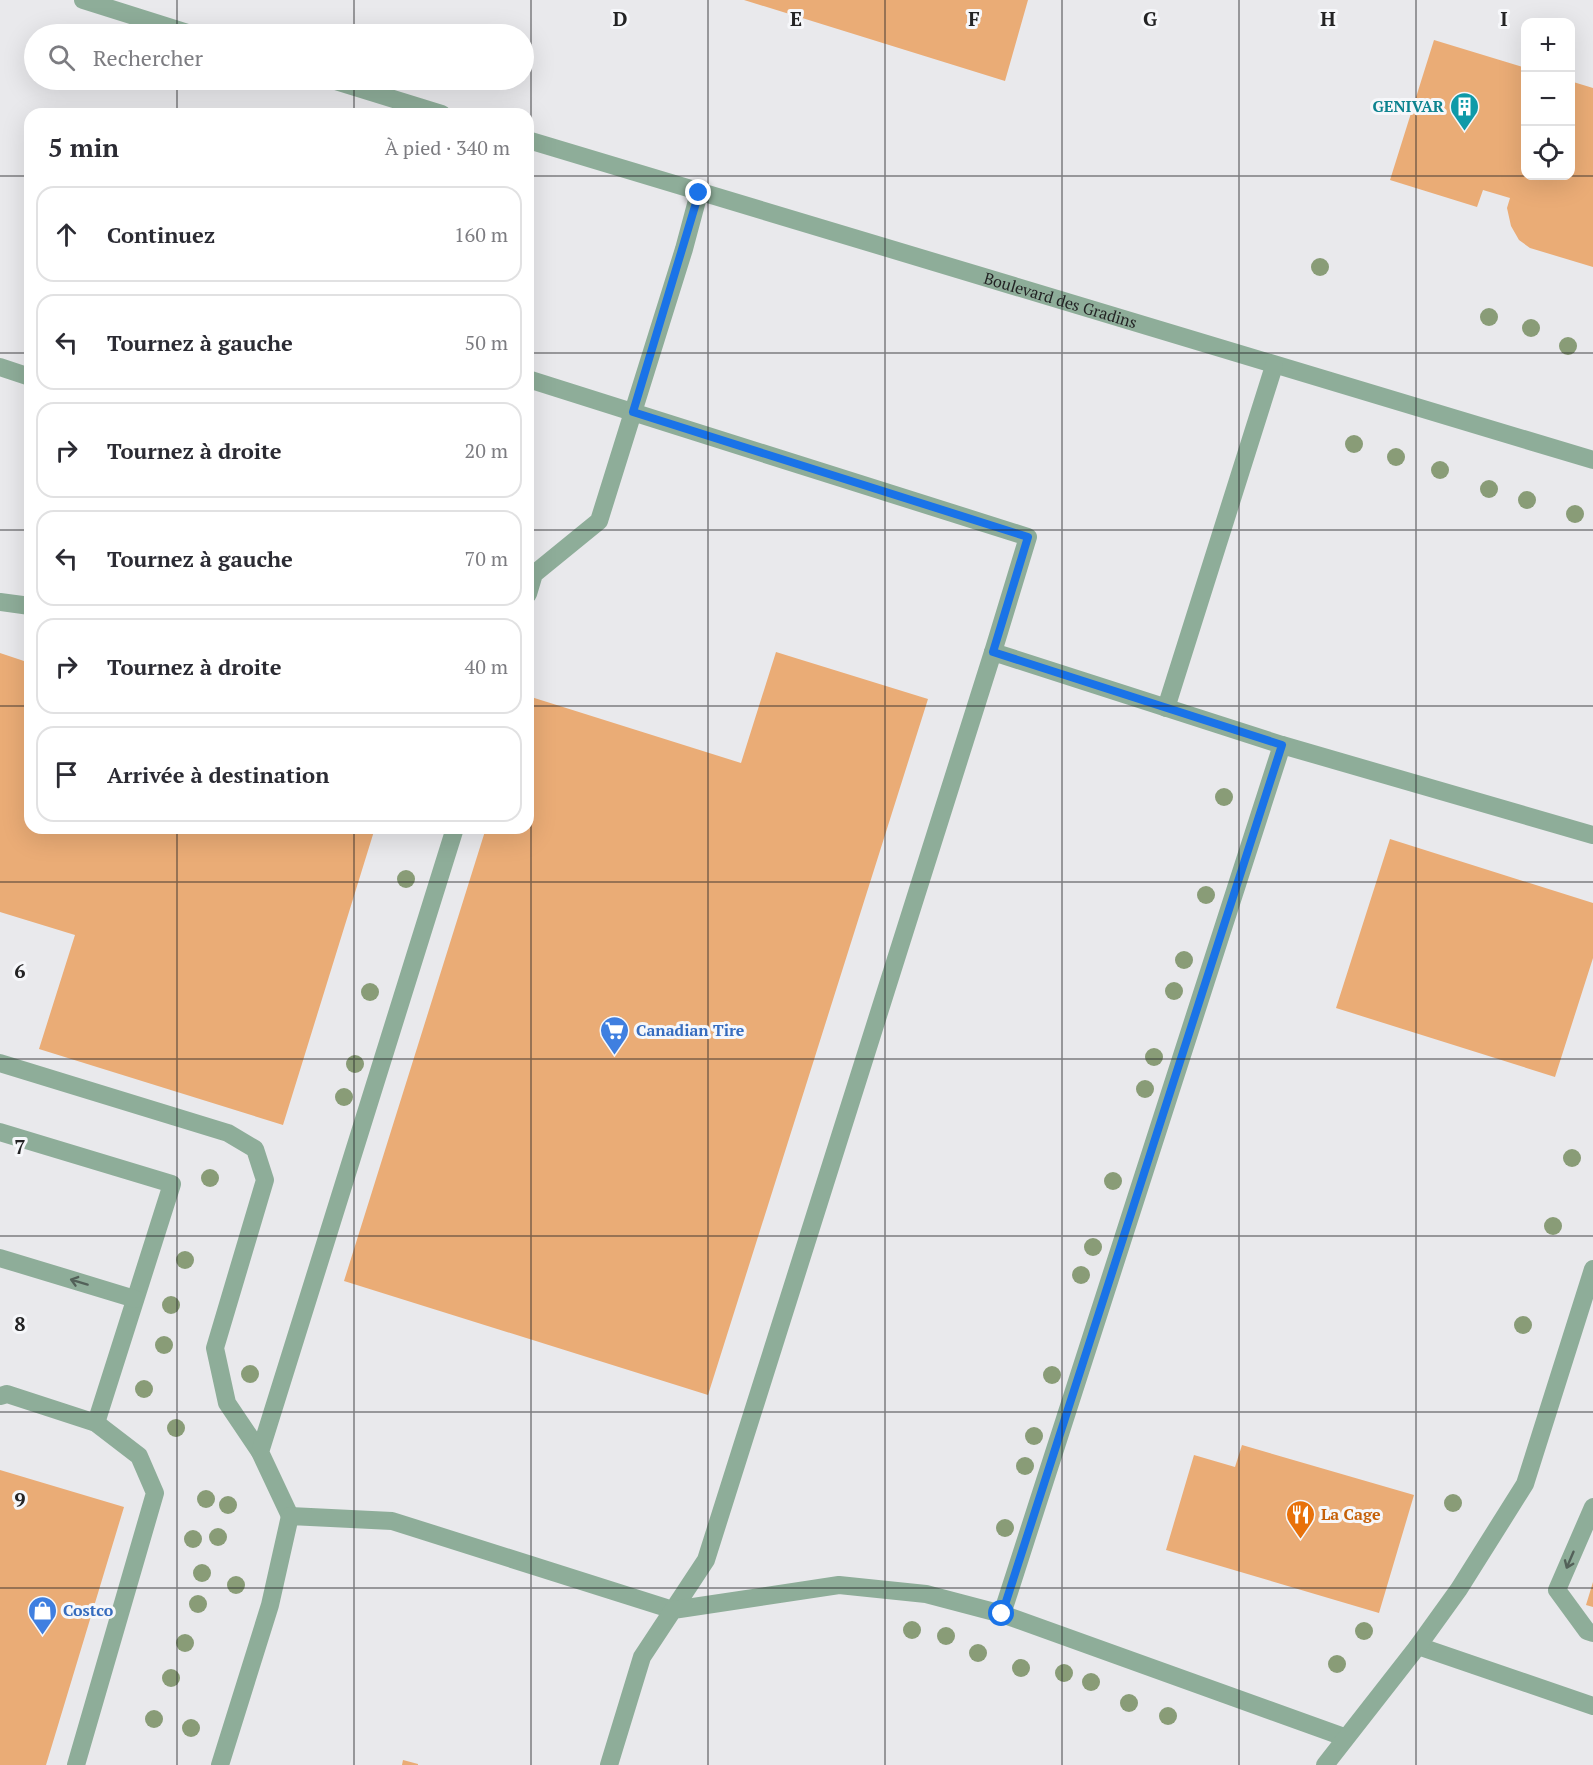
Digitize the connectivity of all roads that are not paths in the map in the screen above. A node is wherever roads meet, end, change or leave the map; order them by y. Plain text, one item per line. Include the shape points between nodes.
1 (83, 0) edge
2 (159, 24) edge
3 (364, 90) edge
4 (423, 108) edge
5 (534, 142) edge
6 (699, 193) junction
7 (1274, 366) junction
8 (0, 367) edge
9 (24, 374) edge
10 (534, 382) edge
11 (633, 412) junction
12 (1593, 460) edge
13 (534, 574) edge
14 (0, 602) edge
15 (24, 605) edge
16 (993, 652) junction
17 (1166, 708) junction
18 (1282, 745) junction
19 (453, 834) edge
20 (1593, 835) edge
21 (0, 1063) edge
22 (0, 1132) edge
23 (0, 1258) edge
24 (1593, 1269) edge
25 (135, 1299) junction
26 (0, 1396) edge
27 (96, 1423) junction
28 (260, 1452) junction
29 (1593, 1507) edge
30 (290, 1516) junction
31 (673, 1610) junction
32 (1002, 1614) junction
33 (1593, 1633) edge
34 (1418, 1646) junction
35 (1593, 1706) edge
36 (1344, 1737) junction
37 (76, 1765) edge
38 (220, 1765) edge
39 (609, 1765) edge
40 (1325, 1765) edge

1 - 2 street
3 - 4 street
5 - 6 street, Boulevard des Gradins
6 - 7 street, Boulevard des Gradins
6 - 11 street
7 - 12 street, Boulevard des Gradins
7 - 17 street
8 - 9 street
10 - 11 street
11 - 13 street via 598,521
11 - 16 street via 1028,537
14 - 15 street
16 - 17 street
16 - 31 street via 706,1560
17 - 18 street
18 - 20 street
18 - 32 street
19 - 28 street
21 - 28 street via 228,1133 255,1149 266,1180 215,1348 227,1403
22 - 25 street via 172,1184
25 -> 23 street
24 - 34 street via 1525,1484
25 - 27 street
26 - 27 street via 7,1394
27 - 37 street via 139,1456 155,1493
28 - 30 street
29 -> 33 street via 1557,1590 1587,1631
30 - 31 street via 392,1521
30 - 38 street via 270,1605
31 - 32 street via 839,1585 926,1594
31 - 39 street via 642,1657
32 - 36 street
34 - 35 street
34 - 36 street
36 - 40 street

